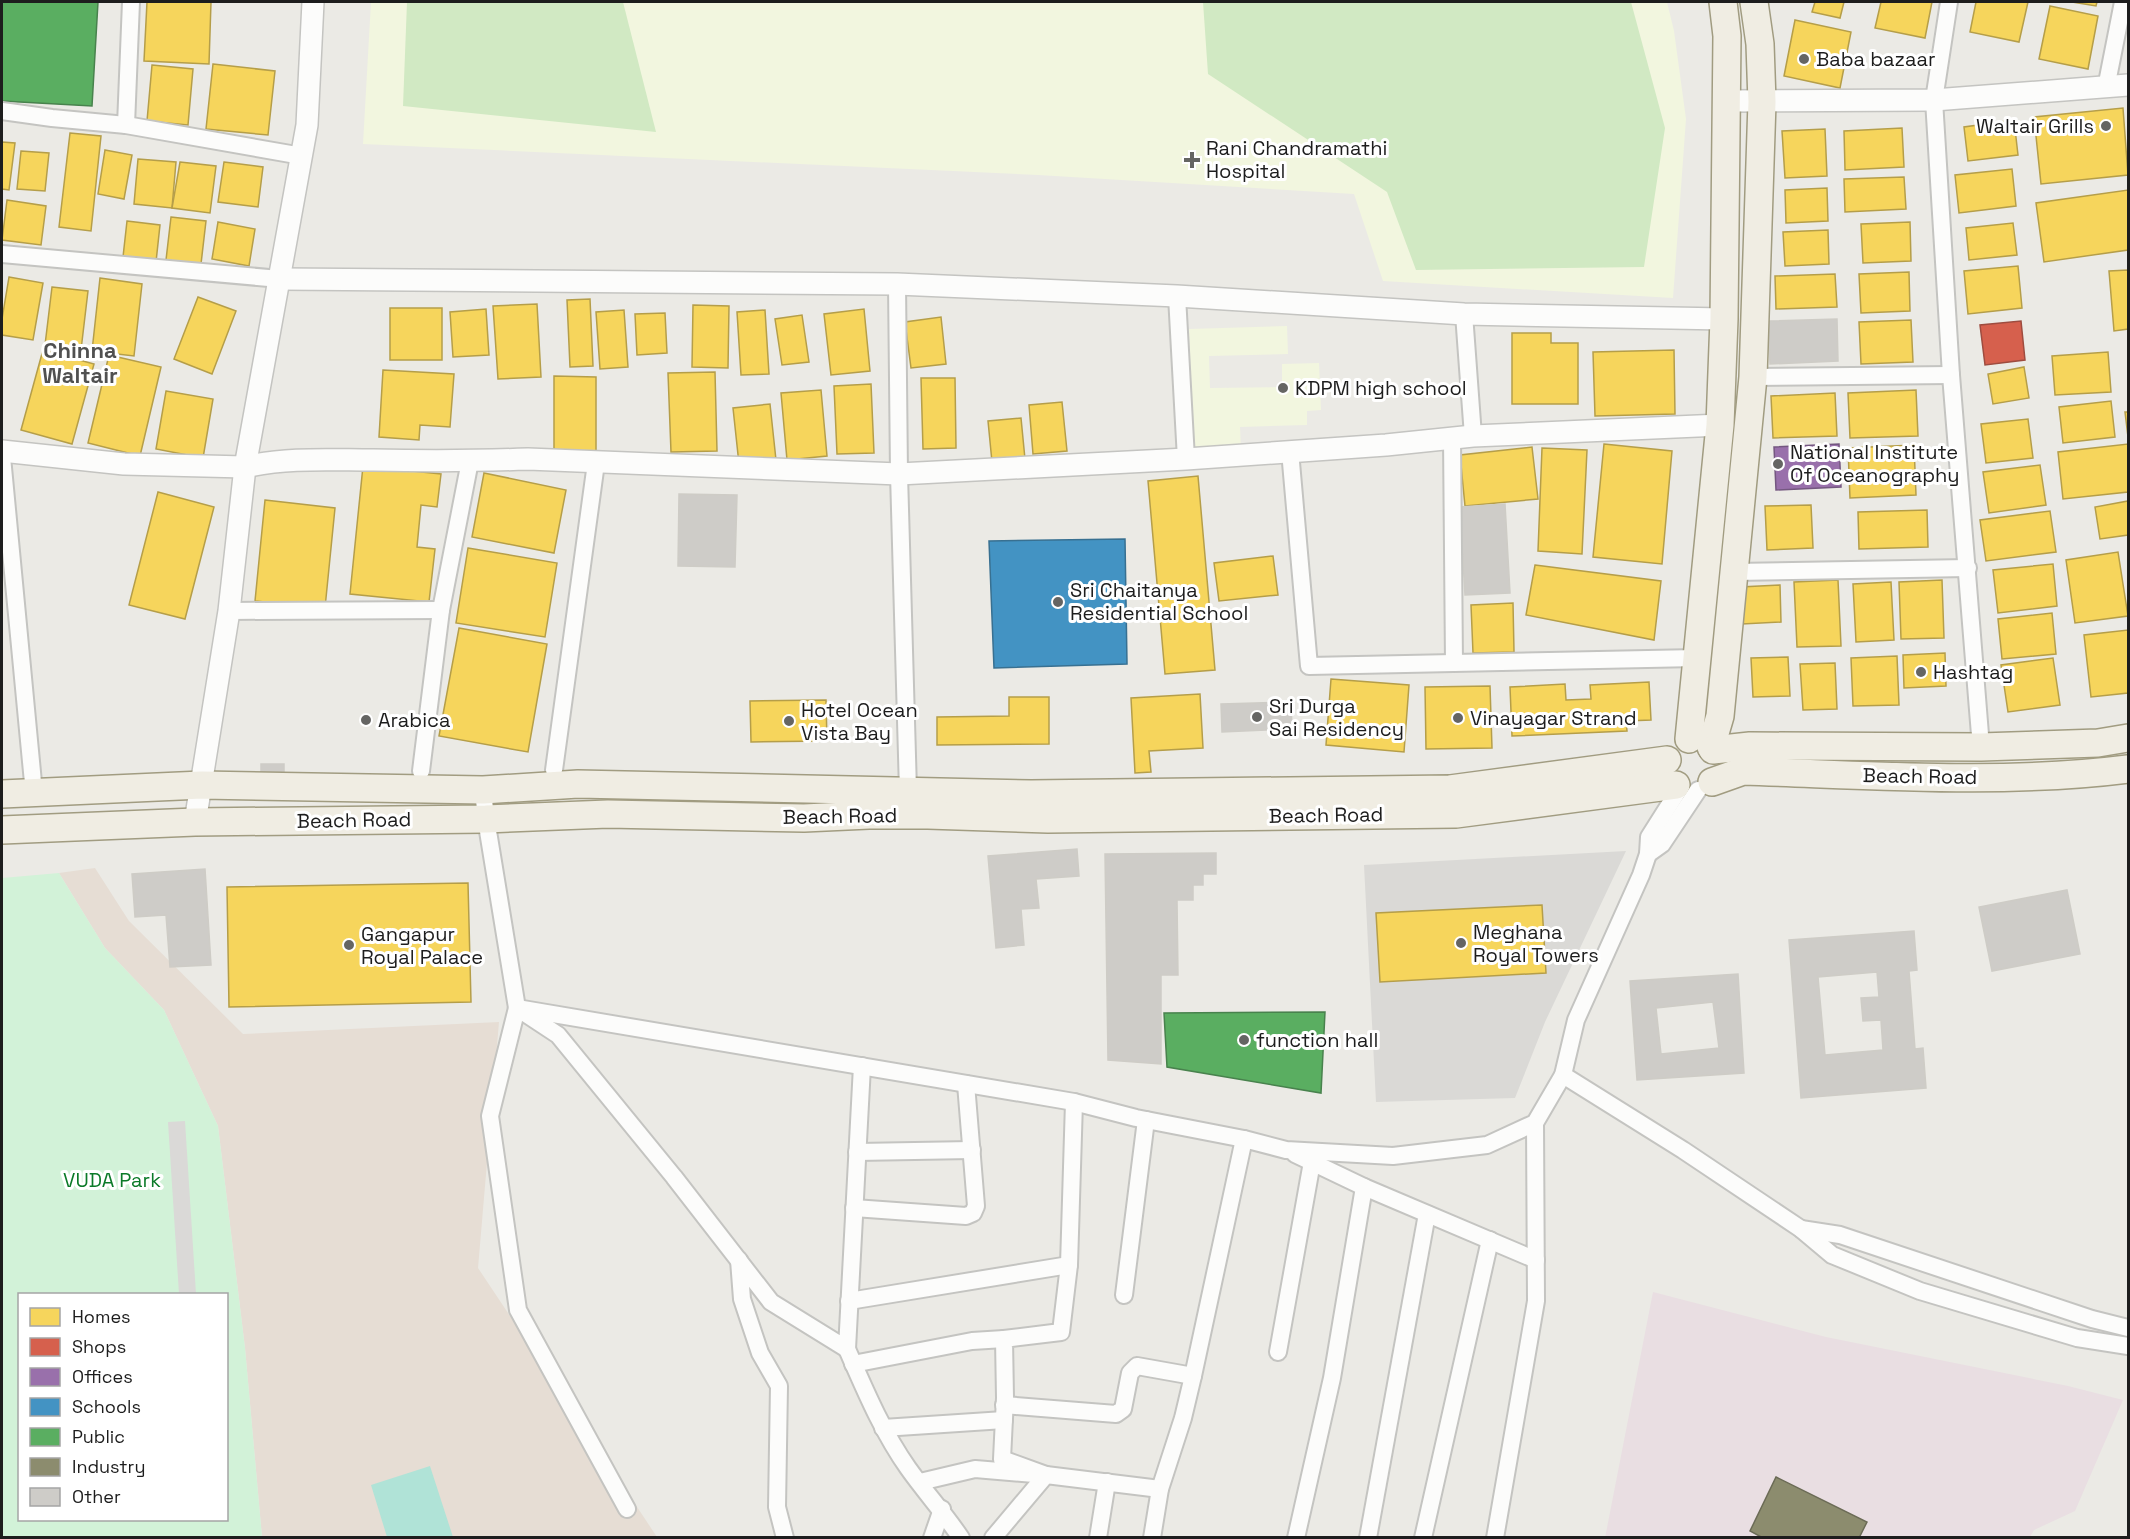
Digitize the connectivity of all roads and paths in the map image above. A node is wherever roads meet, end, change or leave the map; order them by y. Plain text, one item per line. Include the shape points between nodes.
1 (131, 2) edge
2 (313, 2) edge
3 (1723, 2) edge
4 (1754, 2) edge
5 (1949, 2) edge
6 (2123, 2) edge
7 (2128, 85) edge
8 (2106, 88) junction
9 (1934, 100) junction
10 (1726, 101) junction
11 (1762, 102) junction
12 (2, 111) edge
13 (126, 124) junction
14 (302, 156) junction
15 (2, 254) edge
16 (280, 279) junction
17 (897, 284) junction
18 (1177, 296) junction
19 (1464, 314) junction
20 (1724, 319) junction
21 (1951, 375) junction
22 (1753, 377) junction
23 (1720, 425) junction
24 (1473, 436) junction
25 (1452, 438) junction
26 (2, 451) edge
27 (1290, 451) junction
28 (2, 457) edge
29 (1186, 459) junction
30 (470, 461) junction
31 (597, 463) junction
32 (245, 467) junction
33 (899, 474) junction
34 (1968, 568) junction
35 (1734, 572) junction
36 (441, 610) junction
37 (229, 612) junction
38 (1697, 658) junction
39 (1454, 663) junction
40 (2128, 738) edge
41 (1704, 746) junction
42 (1981, 747) junction
43 (2128, 769) edge
44 (554, 770) dead end
45 (421, 771) dead end
46 (1687, 781) junction
47 (202, 785) junction
48 (483, 790) junction
49 (908, 791) junction
50 (2, 794) edge
51 (34, 794) junction
52 (486, 819) junction
53 (195, 822) junction
54 (2, 830) edge
55 (517, 1008) junction
56 (862, 1066) junction
57 (1563, 1075) junction
58 (966, 1084) junction
59 (1074, 1102) junction
60 (1146, 1120) junction
61 (1535, 1123) junction
62 (1244, 1139) junction
63 (972, 1149) junction
64 (1286, 1150) junction
65 (857, 1152) junction
66 (1312, 1162) junction
67 (1364, 1187) junction
68 (854, 1208) junction
69 (1427, 1214) junction
70 (1801, 1229) junction
71 (1490, 1240) junction
72 (740, 1260) junction
73 (1536, 1260) junction
74 (1069, 1265) junction
75 (1124, 1295) dead end
76 (849, 1301) junction
77 (2128, 1328) edge
78 (1004, 1339) junction
79 (2128, 1346) edge
80 (1278, 1352) dead end
81 (850, 1356) junction
82 (1193, 1376) junction
83 (1004, 1413) junction
84 (883, 1428) junction
85 (1046, 1475) junction
86 (920, 1482) junction
87 (1107, 1482) junction
88 (1161, 1489) junction
89 (627, 1509) dead end
90 (942, 1509) junction
91 (785, 1538) edge
92 (932, 1538) edge
93 (961, 1538) edge
94 (993, 1538) edge
95 (1098, 1538) edge
96 (1152, 1538) edge
97 (1296, 1538) edge
98 (1368, 1538) edge
99 (1424, 1538) edge
100 (1495, 1538) edge

1 - 13 street
2 - 14 street
3 - 10 main road via 1728,36
4 - 11 main road
5 - 9 street
6 - 8 street
7 - 8 street
8 - 9 street
9 - 11 street
9 - 21 street
10 - 11 street
10 - 20 main road
11 - 22 main road
12 - 13 street
13 - 14 street
14 - 16 street
15 - 16 street
16 - 17 street
16 - 32 street
17 - 18 street
17 - 33 street
18 - 19 street
18 - 29 street
19 - 20 street
19 - 24 street
20 - 23 main road
21 - 22 street
21 - 34 street
22 - 35 main road
23 - 24 street
23 - 38 main road
24 - 25 street
25 - 27 street
25 - 39 street
26 - 32 street via 124,464
27 - 29 street
27 - 39 street via 1308,666
28 - 51 street
29 - 33 street
30 - 31 street
30 - 32 street via 306,460
30 - 36 street
31 - 33 street
31 - 44 street
32 - 37 street
33 - 49 street
34 - 35 street
34 - 42 street
35 - 41 main road via 1720,716
36 - 37 street
36 - 45 street
37 - 47 street
38 - 39 street
38 - 41 main road
40 - 42 main road, Beach Road via 2098,743
41 - 42 main road, Beach Road
41 - 46 main road via 1718,761 1717,772
41 - 46 main road via 1674,746
43 - 46 main road, Beach Road via 1984,777 1743,771
46 - 49 main road, Beach Road via 1450,789 1031,794
46 - 52 main road, Beach Road via 1456,814 1048,819 608,814
46 - 57 street via 1662,844 1648,854 1576,1020
47 - 48 main road, Beach Road
47 - 51 main road, Beach Road
47 - 53 street
48 - 49 main road, Beach Road via 578,784
48 - 52 street
50 - 51 main road, Beach Road
52 - 53 main road, Beach Road
52 - 55 street
53 - 54 main road, Beach Road
55 - 56 street
55 - 72 street via 558,1035
55 - 89 street via 490,1116 518,1310
56 - 58 street
56 - 65 street
57 - 61 street
57 - 70 street
58 - 59 street
58 - 63 street
59 - 60 street
59 - 74 street
60 - 62 street
60 - 75 street
61 - 64 street via 1487,1145 1393,1156
61 - 73 street
62 - 64 street
62 - 82 street
63 - 65 street
63 - 68 street via 974,1213
64 - 66 street
65 - 68 street
66 - 67 street
66 - 80 street
67 - 69 street
67 - 97 street via 1332,1378
68 - 76 street
69 - 71 street
69 - 98 street
70 - 77 street via 1840,1235
70 - 79 street via 1832,1255 1920,1291 2077,1338
71 - 73 street
71 - 99 street
72 - 81 street via 771,1302
72 - 91 street via 742,1299 760,1353 779,1386 777,1507
73 - 100 street via 1536,1301
74 - 76 street
74 - 78 street via 1060,1332
76 - 81 street
78 - 81 street
78 - 83 street
81 - 84 street
82 - 83 street via 1137,1366 1130,1373 1123,1409 1116,1414
82 - 88 street
83 - 84 street
83 - 85 street via 1002,1459
84 - 86 street
85 - 86 street via 975,1469
85 - 87 street
85 - 94 street
86 - 90 street
87 - 88 street
87 - 95 street
88 - 96 street
90 - 92 street
90 - 93 street

